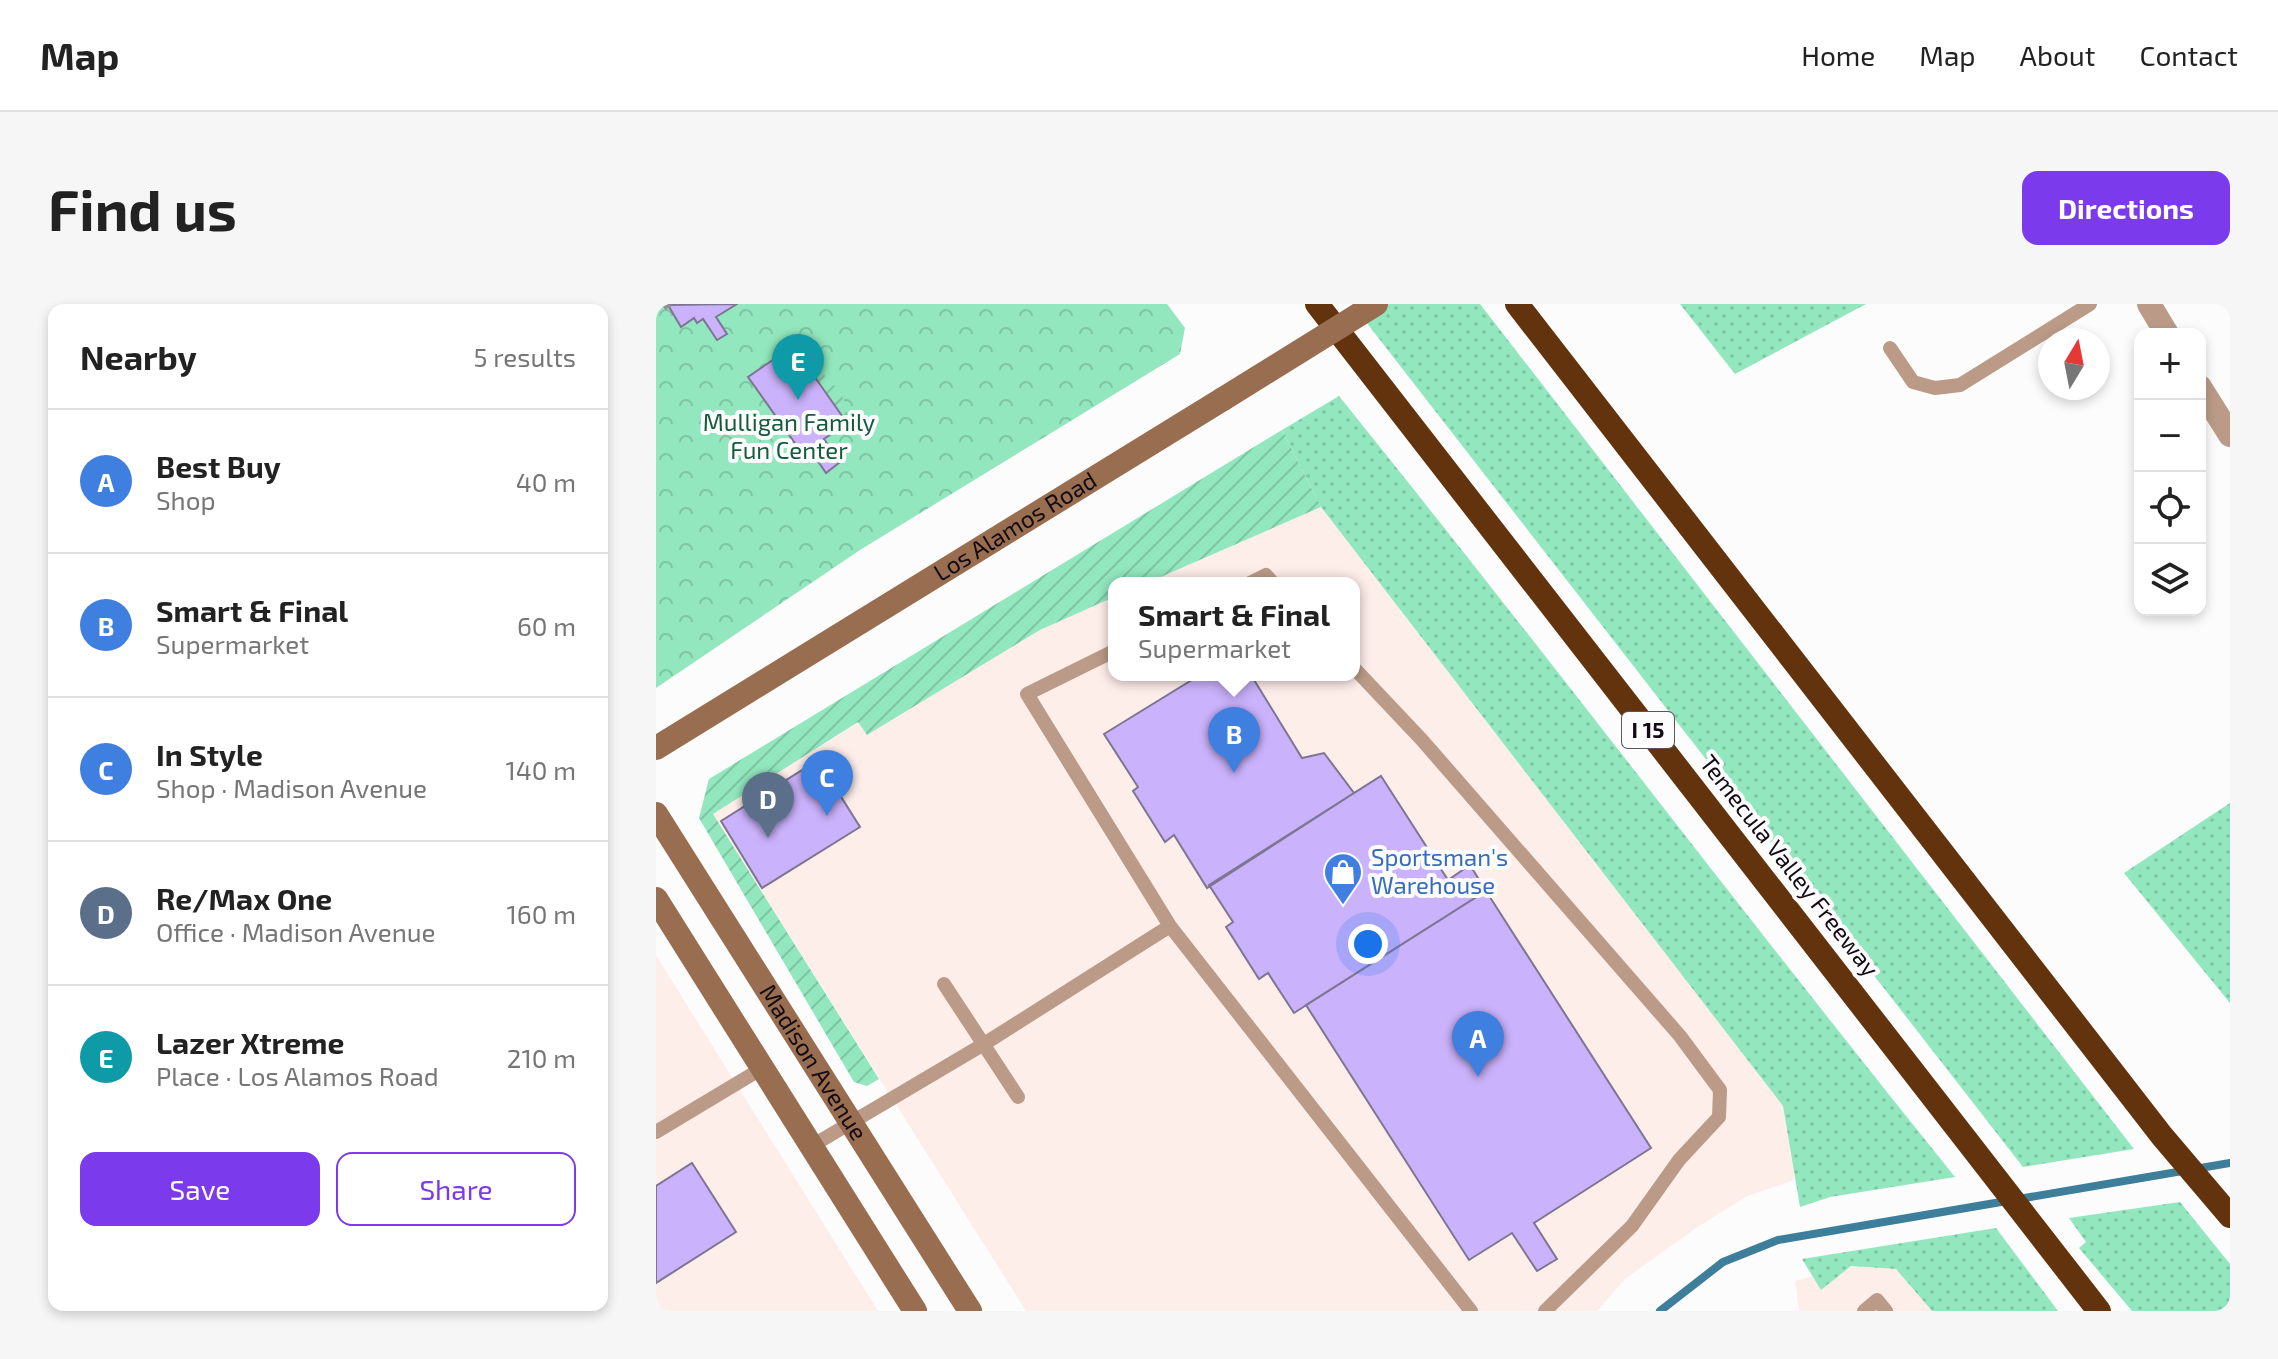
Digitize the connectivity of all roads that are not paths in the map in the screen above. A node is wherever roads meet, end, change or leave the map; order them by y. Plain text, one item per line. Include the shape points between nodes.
1 (1317, 304) edge
2 (1376, 304) edge
3 (1517, 304) edge
4 (2090, 304) edge
5 (2149, 304) edge
6 (2163, 328) edge
7 (1890, 348) dead end
8 (2206, 397) edge
9 (2230, 435) edge
10 (1108, 654) edge
11 (1360, 674) edge
12 (656, 748) edge
13 (656, 814) edge
14 (656, 899) edge
15 (1170, 926) junction
16 (944, 984) dead end
17 (984, 1044) junction
18 (761, 1069) junction
19 (1018, 1097) dead end
20 (851, 1123) junction
21 (656, 1132) edge
22 (810, 1147) junction
23 (2230, 1216) edge
24 (1465, 1309) edge
25 (915, 1311) edge
26 (970, 1311) edge
27 (1545, 1311) edge
28 (1864, 1311) edge
29 (1886, 1311) edge
30 (2099, 1311) edge

1 - 30 highway, Temecula Valley Freeway / I 15
2 - 12 main road, Los Alamos Road, bridge
3 - 23 highway via 2162,1136
4 - 7 lane via 1960,385 1935,388 1913,382
5 - 6 street
8 - 9 street
10 - 15 lane via 1027,694
11 - 27 lane via 1670,1025 1720,1090 1719,1117 1679,1160 1632,1226
13 - 20 main road, Madison Avenue
14 - 18 main road, Madison Avenue
15 - 17 lane
15 - 24 lane
16 - 17 lane
17 - 19 lane
17 - 20 lane
18 - 21 lane
18 - 22 main road, Madison Avenue
20 - 22 lane
20 - 26 main road, Madison Avenue
22 - 25 main road, Madison Avenue
28 - 29 lane via 1877,1300

